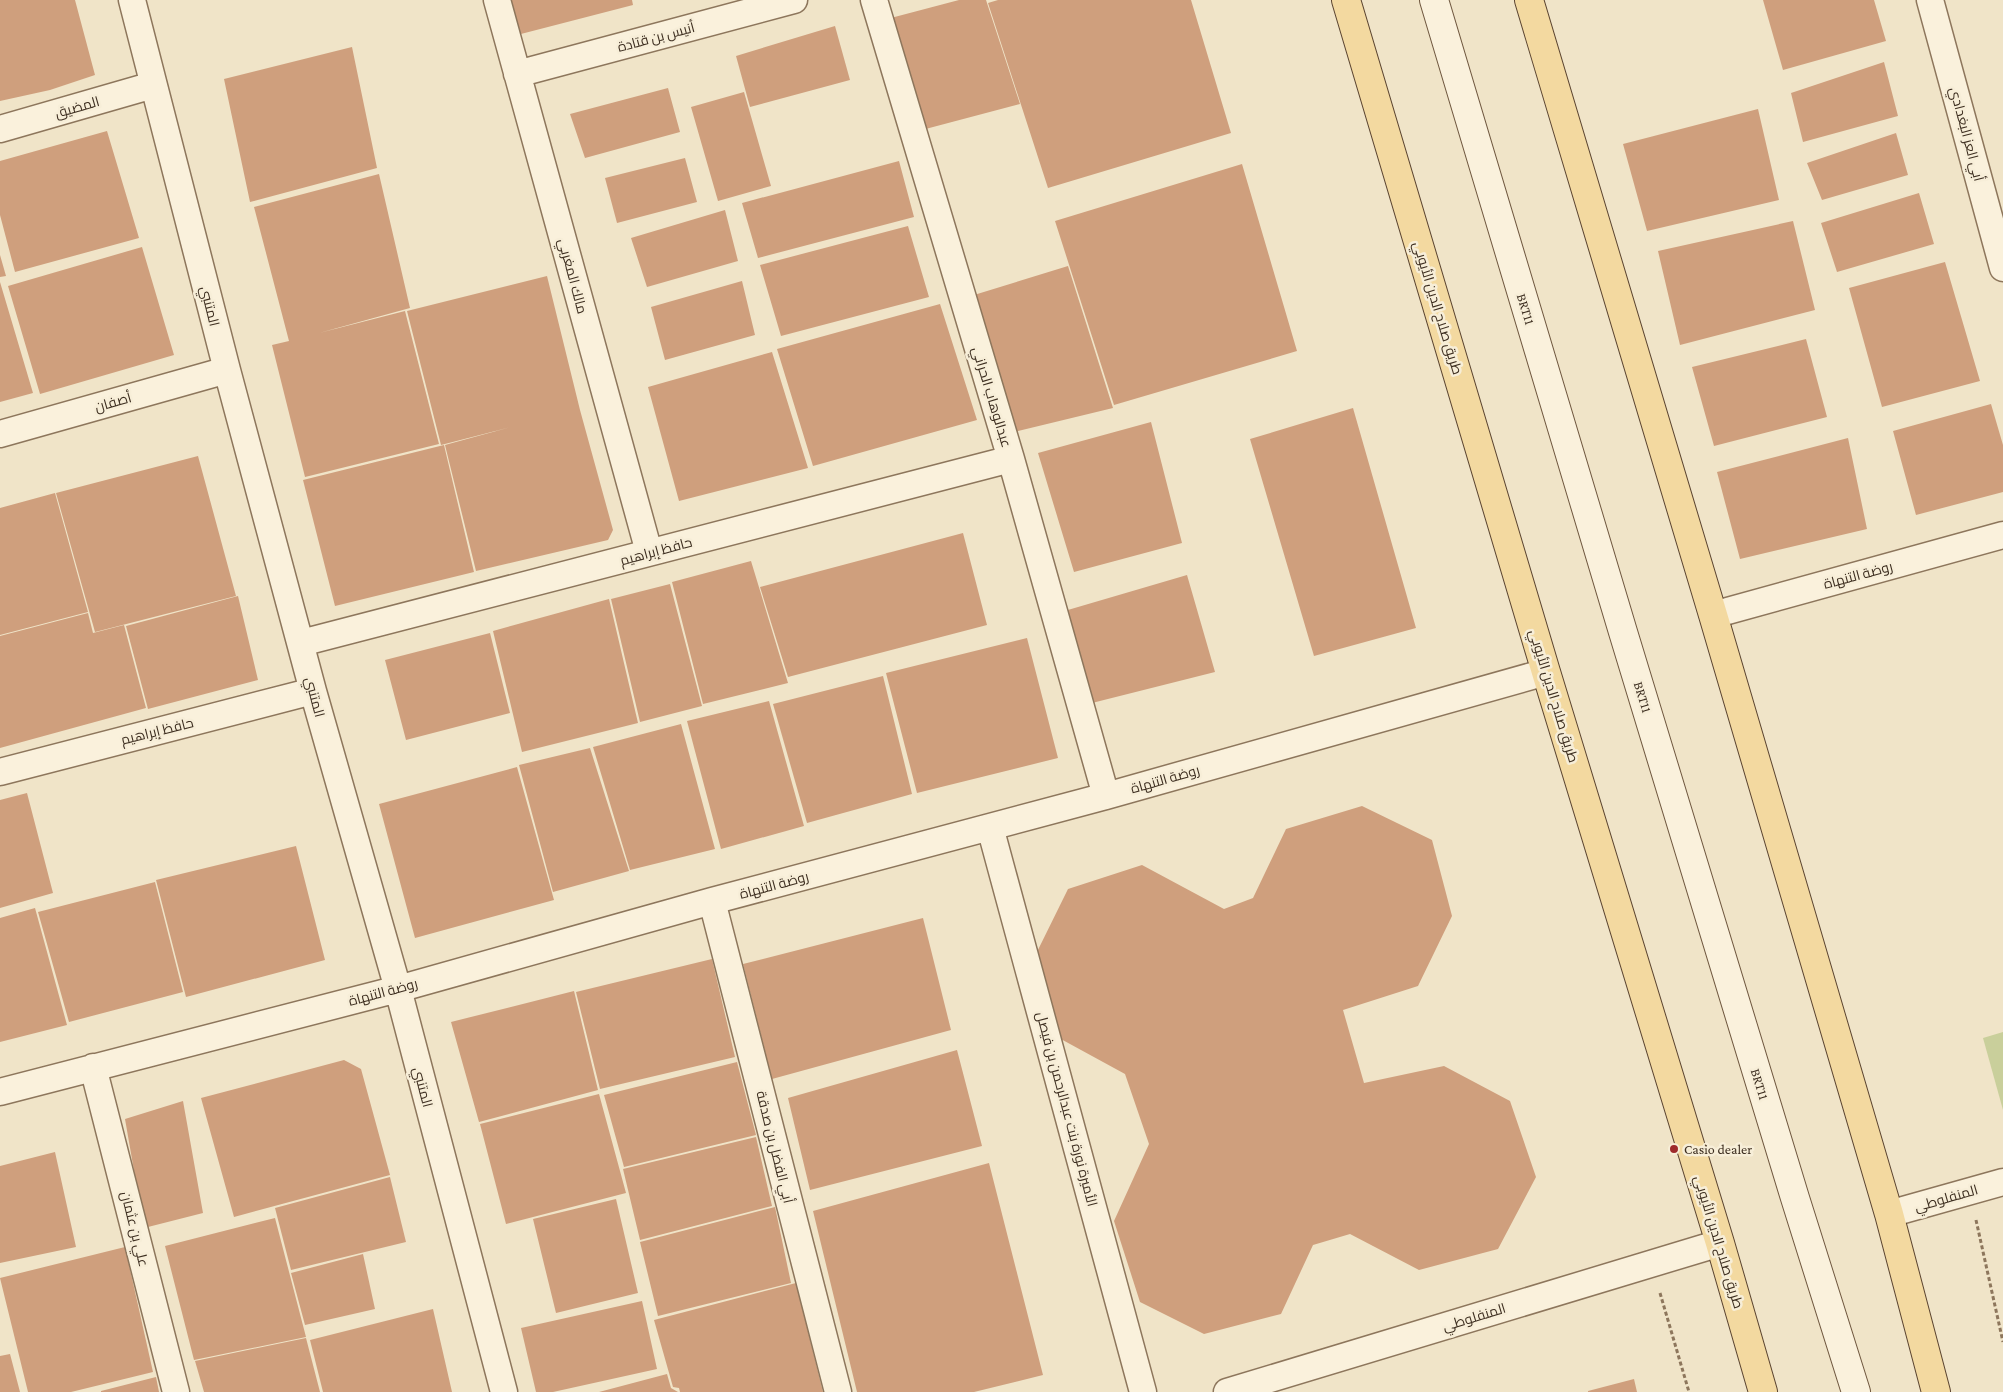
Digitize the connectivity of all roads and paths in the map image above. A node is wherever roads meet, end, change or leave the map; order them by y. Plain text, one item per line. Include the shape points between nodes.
1 (132, 0) edge
2 (496, 0) edge
3 (794, 0) edge
4 (874, 0) edge
5 (1346, 0) edge
6 (1434, 0) edge
7 (1529, 0) edge
8 (1930, 0) edge
9 (517, 74) junction
10 (153, 86) junction
11 (0, 128) edge
12 (2003, 268) edge
13 (227, 370) junction
14 (0, 434) edge
15 (1011, 459) junction
16 (2003, 535) edge
17 (649, 552) junction
18 (1713, 615) junction
19 (301, 643) junction
20 (1546, 672) junction
21 (313, 691) junction
22 (0, 772) edge
23 (1106, 796) junction
24 (990, 827) junction
25 (712, 901) junction
26 (398, 989) junction
27 (93, 1067) junction
28 (0, 1092) edge
29 (2003, 1182) edge
30 (1970, 1191) junction
31 (1889, 1214) junction
32 (1720, 1243) junction
33 (1652, 1264) junction
34 (2003, 1342) edge
35 (176, 1392) edge
36 (504, 1392) edge
37 (838, 1392) edge
38 (1143, 1392) edge
39 (1227, 1392) edge
40 (1689, 1392) edge
41 (1763, 1392) edge
42 (1856, 1392) edge
43 (1936, 1392) edge

1 - 10 street, المتنبي
2 - 9 street, مالك المغربي
3 - 9 street, أنيس بن قتادة
4 - 15 street, عبدالوهاب الحراني
5 - 20 main road, طريق صلاح الدين الأيوبي
6 - 42 main road, BRT11 via 1640,689
7 - 18 main road
8 - 12 street, أبي العز البغدادي
9 - 17 street, مالك المغربي
10 - 11 street, المضيق
10 - 13 street, المتنبي
13 - 14 street, أصفان
13 - 19 street, المتنبي
15 - 17 street, حافظ إبراهيم
15 - 23 street, عبدالوهاب الحراني
16 - 18 street, روضة التنهاة
17 - 19 street, حافظ إبراهيم
18 - 31 main road
19 - 21 street, المتنبي
20 - 23 street, روضة التنهاة
20 - 32 main road, طريق صلاح الدين الأيوبي
21 - 22 street, حافظ إبراهيم
21 - 26 street, المتنبي
23 - 24 street, روضة التنهاة
24 - 25 street, روضة التنهاة
24 - 38 street, الأميرة نورة بنت عبدالرحمن بن فيصل
25 - 26 street, روضة التنهاة
25 - 37 street, أبي الفضل بن صدقة
26 - 27 street, روضة التنهاة
26 - 36 street, المتنبي
27 - 28 street, روضة التنهاة
27 - 35 street, علي بن عثمان
29 - 30 street, المنفلوطي
30 - 31 street, المنفلوطي
30 - 34 path
31 - 43 main road
32 - 33 street, المنفلوطي
32 - 41 main road, طريق صلاح الدين الأيوبي
33 - 39 street, المنفلوطي
33 - 40 path

